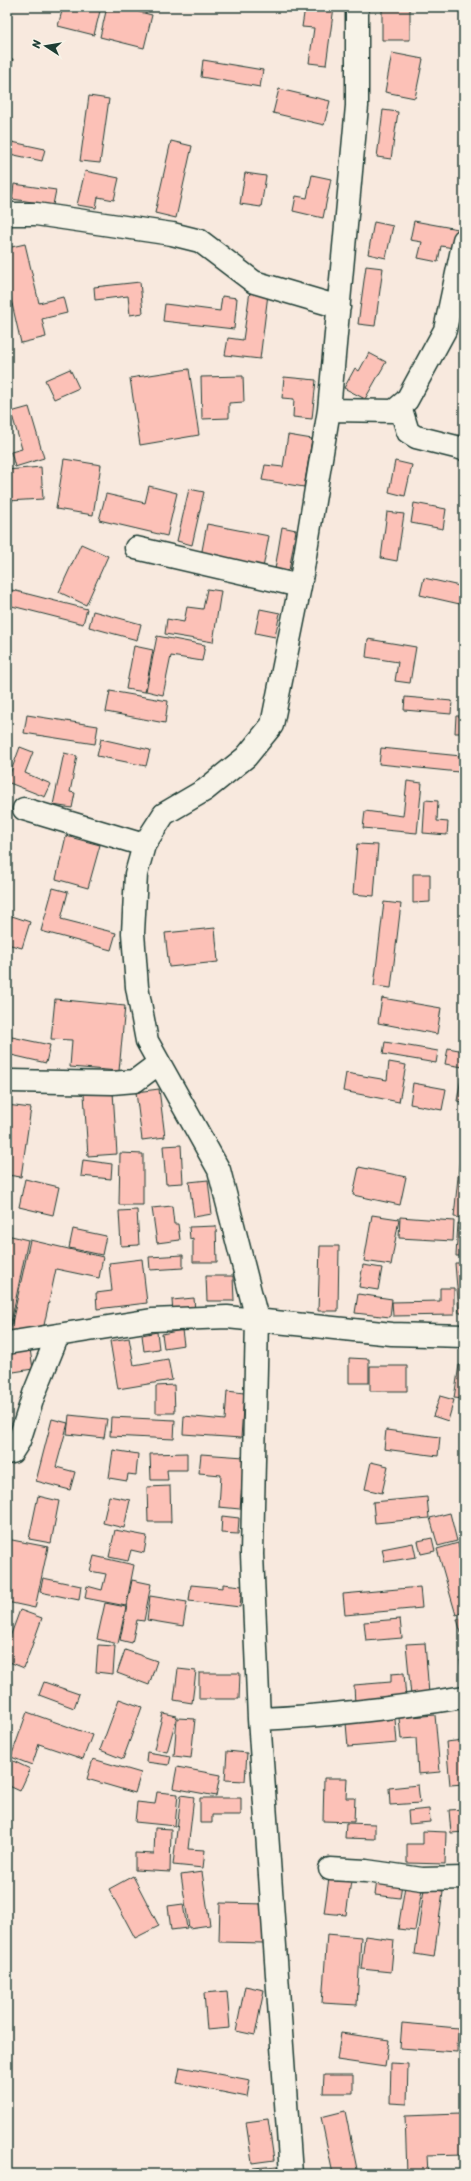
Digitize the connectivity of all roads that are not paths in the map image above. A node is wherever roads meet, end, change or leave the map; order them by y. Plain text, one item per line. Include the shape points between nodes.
1 (357, 7) edge
2 (7, 214) edge
3 (464, 240) edge
4 (339, 308) junction
5 (400, 406) junction
6 (329, 410) junction
7 (464, 449) edge
8 (136, 548) dead end
9 (300, 586) junction
10 (24, 809) dead end
11 (144, 845) junction
12 (159, 1063) junction
13 (11, 1081) dead end
14 (257, 1319) junction
15 (58, 1335) junction
16 (464, 1336) edge
17 (7, 1343) edge
18 (7, 1453) edge
19 (464, 1697) edge
20 (259, 1719) junction
21 (330, 1869) dead end
22 (464, 1878) edge
23 (291, 2174) edge

1 - 4 street via 357,106
2 - 4 street via 36,214 172,234 200,241 254,282
3 - 5 street via 445,330 407,400
4 - 6 street
5 - 6 street via 394,411
5 - 7 street via 408,432 416,437
6 - 9 street
8 - 9 street
9 - 11 street via 272,725 246,757 205,790 164,814
10 - 11 street
11 - 12 street via 136,874 132,933 136,987 147,1040
12 - 13 street via 135,1080 112,1083
12 - 14 street via 219,1170
14 - 15 street via 227,1317 152,1320
14 - 16 street via 392,1334
14 - 20 street via 252,1554
15 - 17 street
15 - 18 street via 18,1441 12,1452
19 - 20 street via 317,1717
20 - 23 street
21 - 22 street via 422,1879

